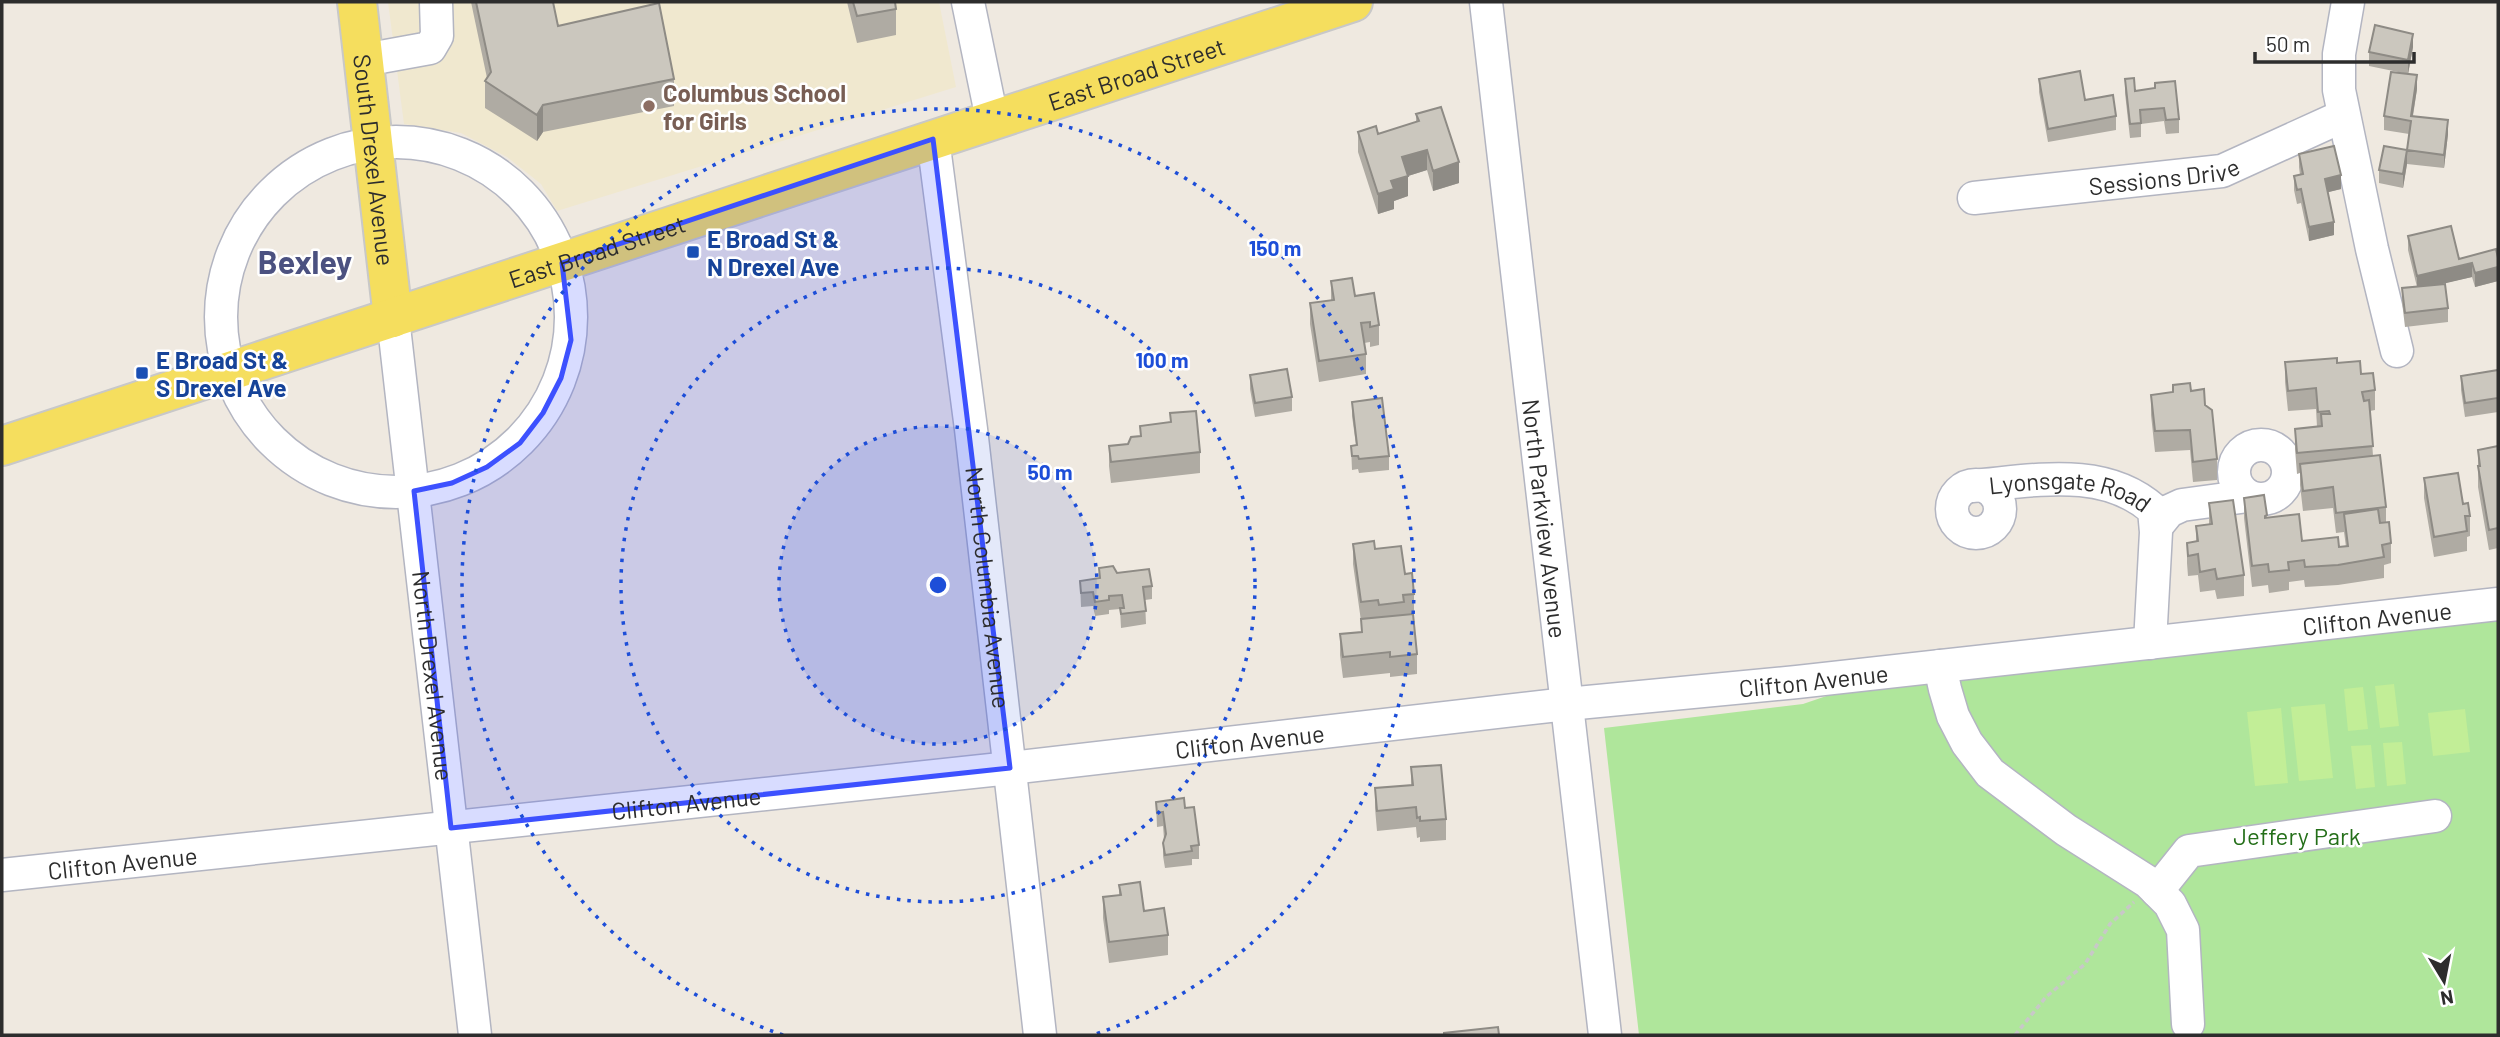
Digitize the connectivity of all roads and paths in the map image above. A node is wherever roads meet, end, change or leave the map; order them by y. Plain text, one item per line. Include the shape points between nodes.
1 (358, 2) edge
2 (436, 2) edge
3 (969, 2) edge
4 (1353, 2) edge
5 (1486, 2) edge
6 (2348, 2) edge
7 (364, 60) junction
8 (2343, 116) junction
9 (992, 120) junction
10 (933, 139) junction
11 (373, 143) junction
12 (1974, 198) dead end
13 (562, 263) junction
14 (393, 318) junction
15 (2397, 351) dead end
16 (229, 371) junction
17 (2, 446) edge
18 (1972, 486) dead end
19 (414, 491) junction
20 (2248, 496) edge
21 (2155, 527) junction
22 (2498, 604) edge
23 (2150, 643) junction
24 (1940, 666) junction
25 (1567, 704) junction
26 (1010, 768) junction
27 (2435, 816) dead end
28 (451, 828) junction
29 (2, 875) edge
30 (2157, 891) junction
31 (2188, 1024) dead end
32 (475, 1035) edge
33 (1040, 1035) edge
34 (1605, 1035) edge
35 (2015, 1035) edge

1 - 7 main road, South Drexel Avenue
2 - 7 street via 437,36 430,48
3 - 9 street
4 - 9 main road, East Broad Street
5 - 25 street, North Parkview Avenue
6 - 8 street via 2339,54
7 - 11 main road, South Drexel Avenue
8 - 12 street, Sessions Drive via 2222,171
8 - 15 street
9 - 10 main road, East Broad Street
10 - 13 main road, East Broad Street
10 - 26 street, North Columbia Avenue
11 - 13 street via 405,142 463,154 509,181 534,208
11 - 14 main road, South Drexel Avenue
11 - 16 street via 338,151 307,167 258,206 227,267 220,299 221,338
13 - 14 main road, East Broad Street
13 - 19 street via 570,301 570,340 561,378 543,413 520,443 487,467 452,484
14 - 16 main road, East Broad Street
14 - 19 street, North Drexel Avenue
16 - 17 main road, East Broad Street
16 - 19 street via 257,424 301,464 348,485 379,492
18 - 21 street, Lyonsgate Road via 2052,479 2116,486 2139,496 2154,510
19 - 28 street, North Drexel Avenue
20 - 21 street via 2182,505 2169,511
21 - 23 street, Lyonsgate Road
22 - 23 street, Clifton Avenue
23 - 24 street, Clifton Avenue
24 - 25 street, Clifton Avenue
24 - 30 street via 1953,716 1990,773
25 - 26 street, Clifton Avenue
25 - 34 street, North Parkview Avenue
26 - 28 street, Clifton Avenue
26 - 33 street, North Columbia Avenue
27 - 30 street via 2189,851
28 - 29 street, Clifton Avenue
28 - 32 street, North Drexel Avenue
30 - 31 street via 2170,904 2183,930
30 - 35 path via 2141,896 2110,924 2085,964 2046,998

